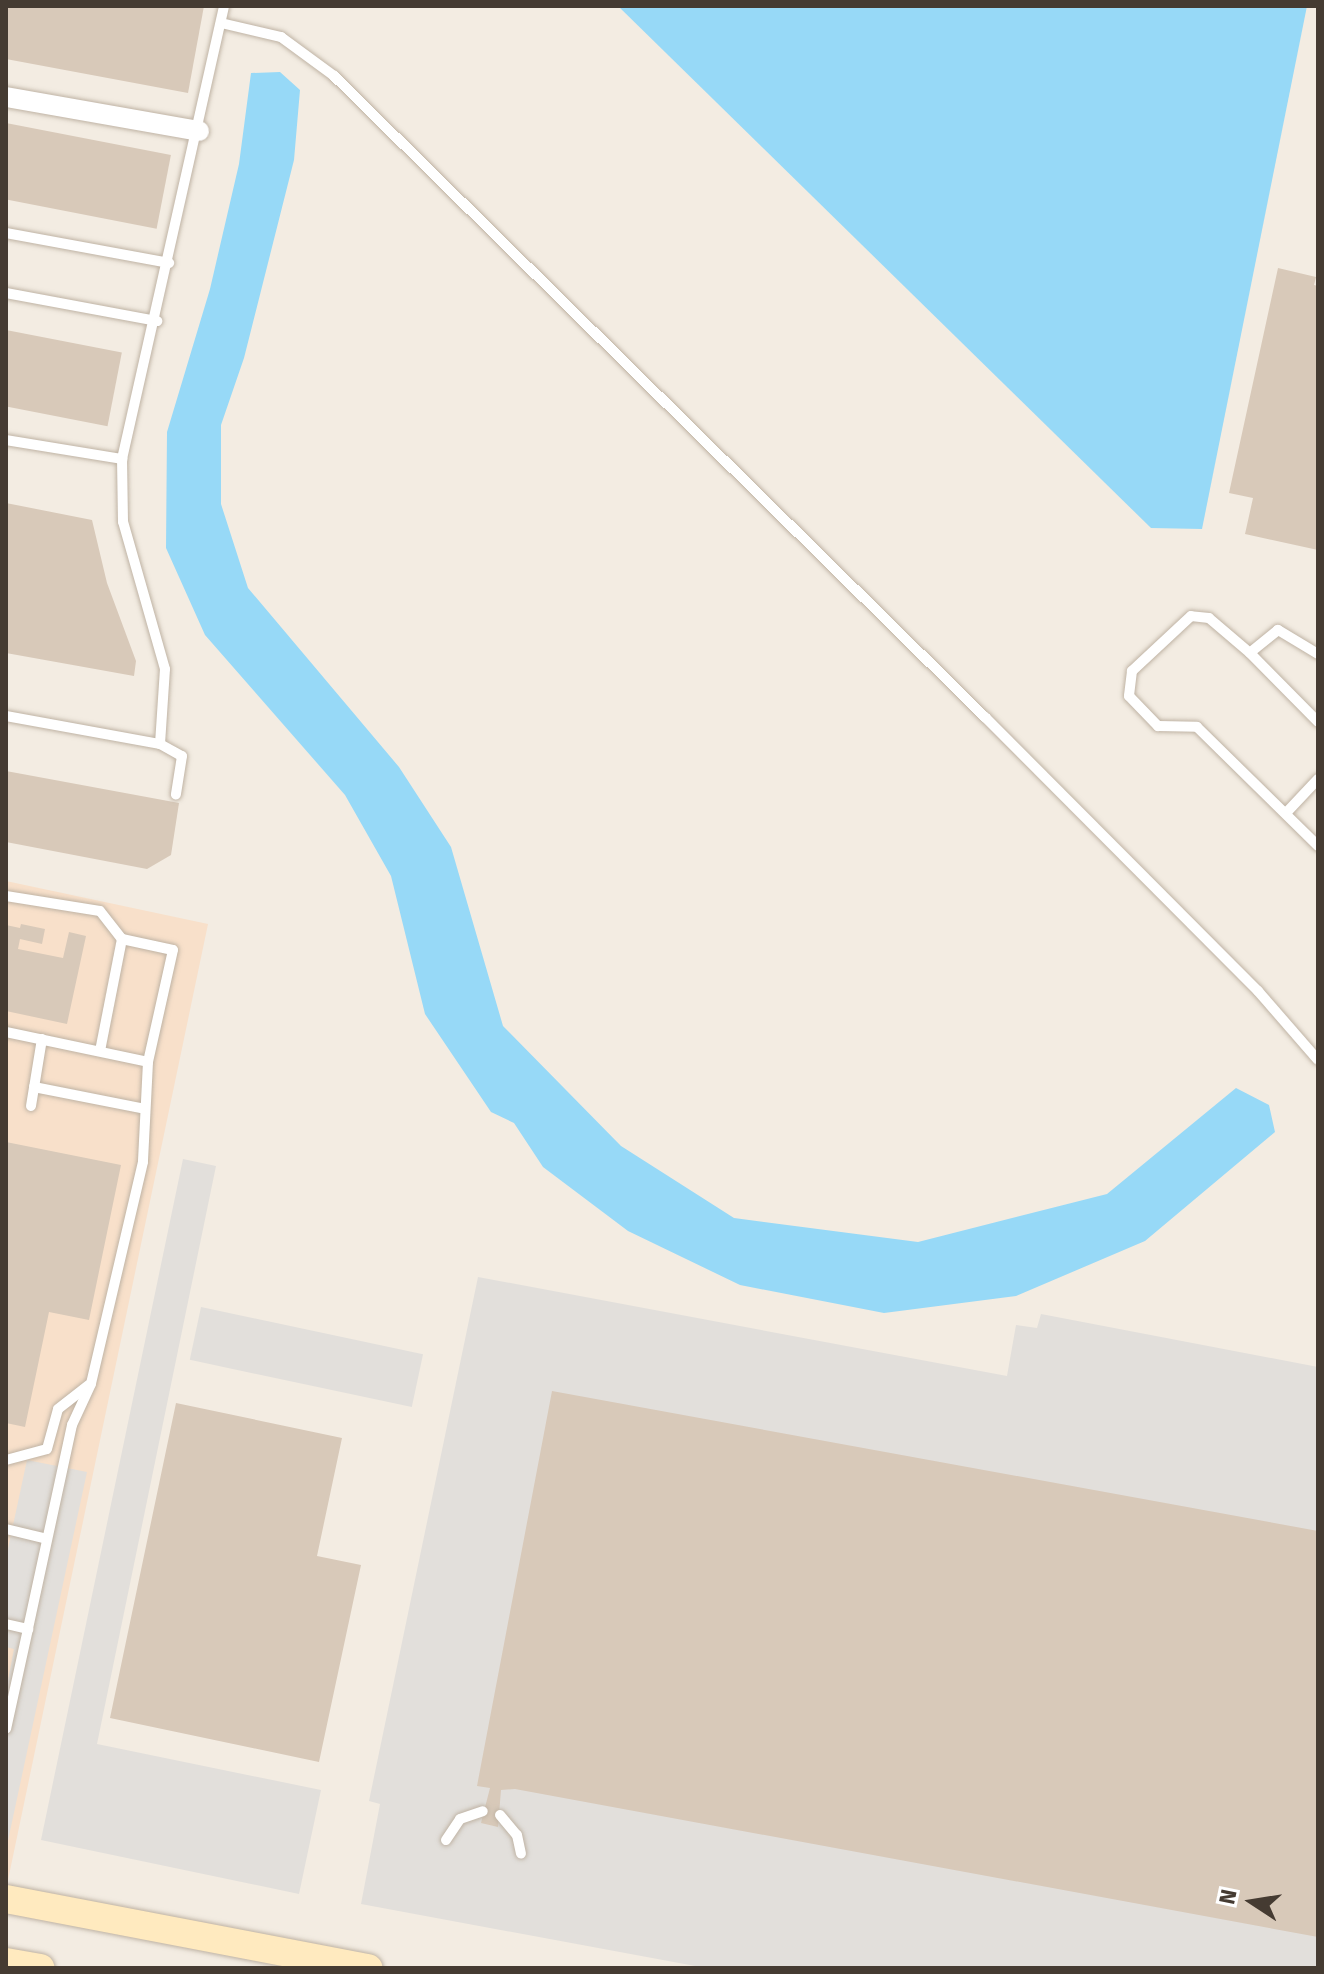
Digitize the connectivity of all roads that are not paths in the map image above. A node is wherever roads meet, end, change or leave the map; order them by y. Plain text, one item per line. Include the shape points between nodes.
1 (224, 6) edge
2 (221, 23) junction
3 (6, 97) edge
4 (199, 131) junction
5 (6, 233) edge
6 (169, 263) junction
7 (6, 293) edge
8 (157, 321) junction
9 (6, 440) edge
10 (122, 459) junction
11 (1250, 653) junction
12 (1318, 654) edge
13 (6, 716) edge
14 (1318, 722) edge
15 (160, 744) junction
16 (1318, 779) edge
17 (176, 795) dead end
18 (1286, 813) junction
19 (1318, 846) edge
20 (6, 896) edge
21 (122, 939) junction
22 (6, 1032) edge
23 (42, 1039) junction
24 (100, 1051) junction
25 (1318, 1060) edge
26 (148, 1062) junction
27 (34, 1087) junction
28 (31, 1106) dead end
29 (145, 1109) junction
30 (91, 1384) junction
31 (6, 1460) edge
32 (6, 1529) edge
33 (47, 1539) junction
34 (6, 1624) edge
35 (28, 1629) junction
36 (6, 1729) edge
37 (483, 1811) dead end
38 (500, 1815) dead end
39 (446, 1840) dead end
40 (521, 1854) dead end
41 (6, 1899) edge
42 (6, 1962) edge
43 (40, 1968) edge
44 (369, 1968) edge

1 - 2 lane
2 - 4 lane
2 - 25 lane via 281,37 334,76 985,717 1258,991
3 - 4 street
4 - 6 lane
5 - 6 lane
6 - 8 lane
7 - 8 lane
8 - 10 lane
9 - 10 lane
10 - 15 lane via 123,522 165,669
11 - 12 lane via 1278,630
11 - 14 lane
11 - 18 lane via 1209,618 1191,616 1132,671 1129,696 1158,726 1197,727
13 - 15 lane
15 - 17 lane via 182,756
16 - 18 lane
18 - 19 lane
20 - 21 lane via 100,911
21 - 24 lane
21 - 26 lane via 173,950
22 - 23 lane
23 - 24 lane
23 - 27 lane
24 - 26 lane
26 - 29 lane
27 - 28 lane
27 - 29 lane
29 - 30 lane via 143,1162
30 - 31 lane via 58,1409 47,1449
30 - 33 lane via 72,1425
32 - 33 lane
33 - 35 lane
34 - 35 lane
35 - 36 lane
37 - 39 lane via 460,1819
38 - 40 lane via 517,1835
41 - 44 main road
42 - 43 main road

